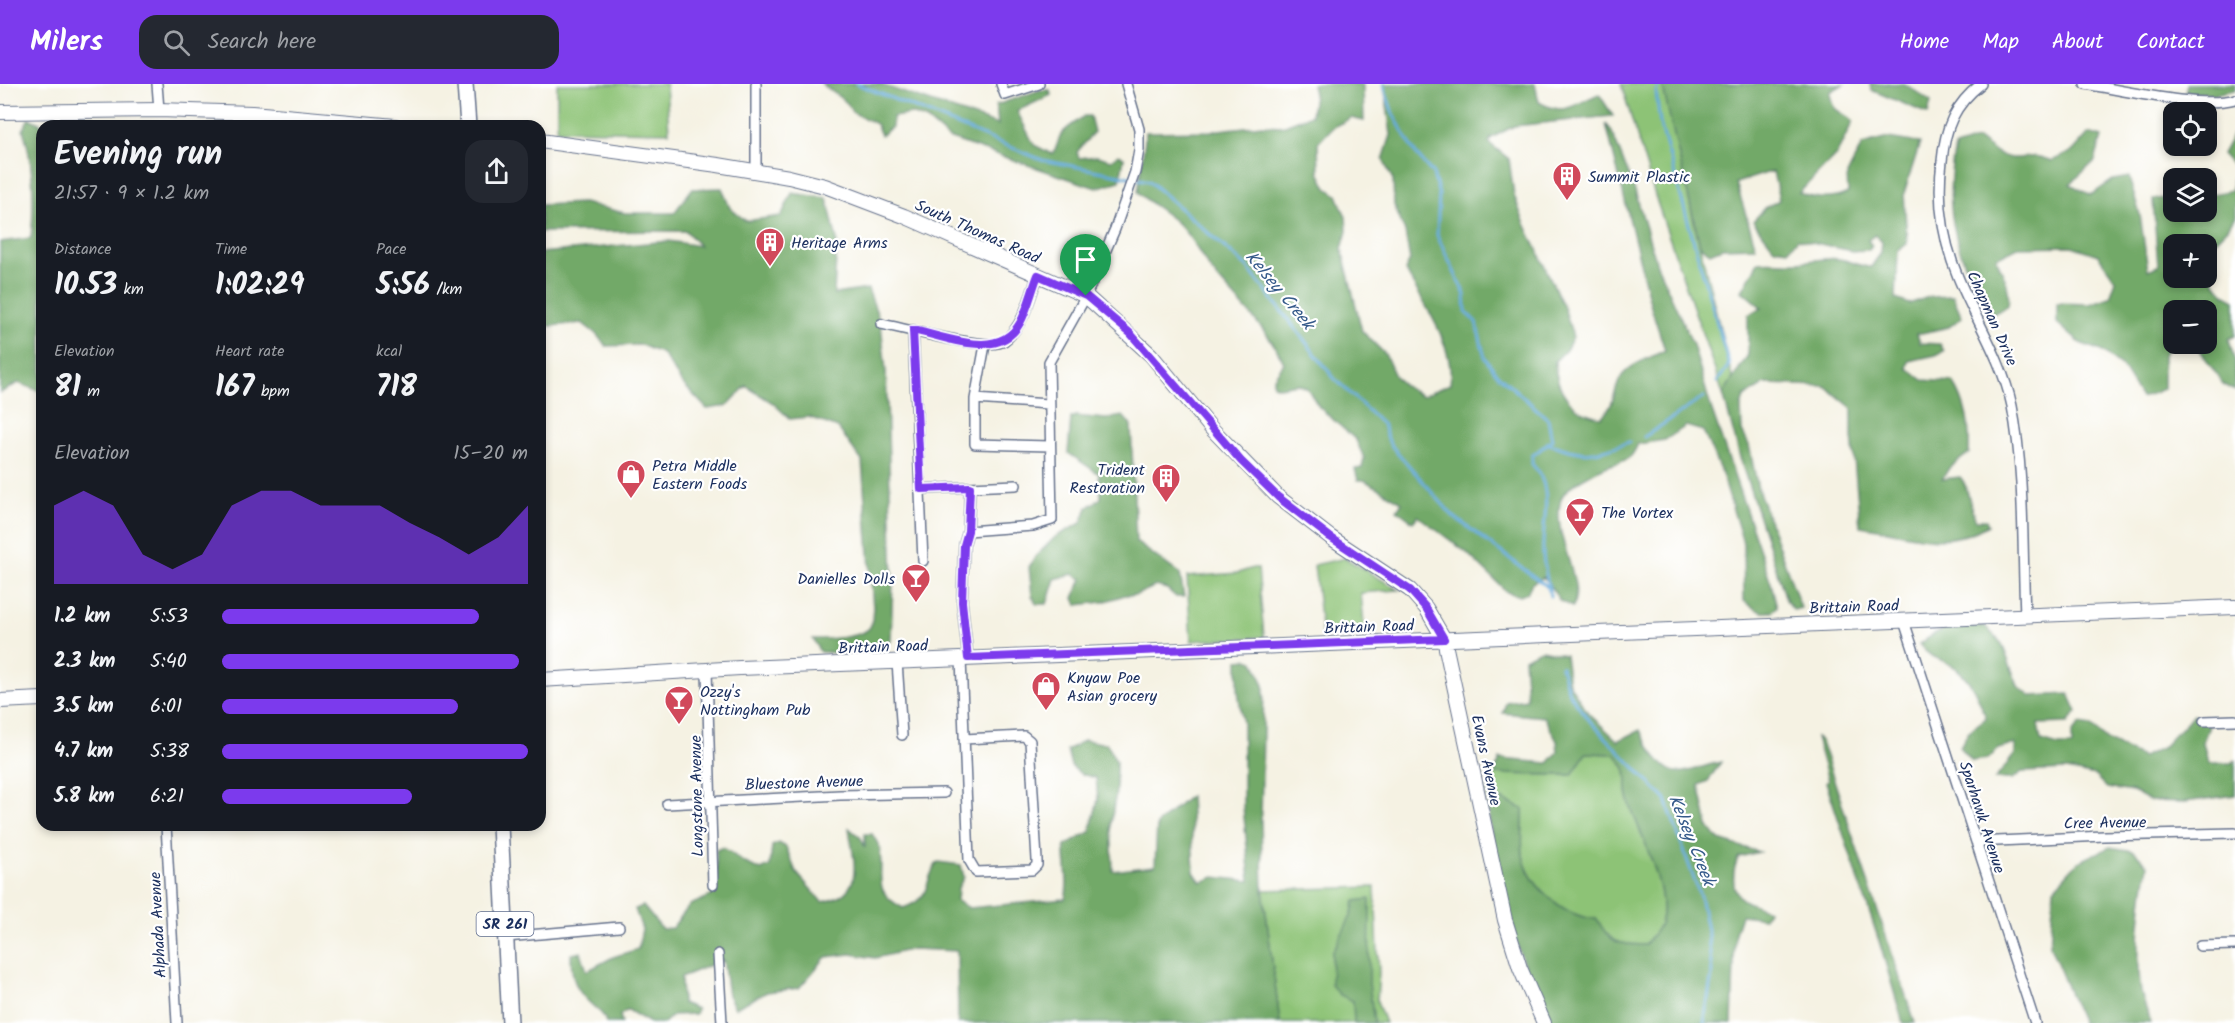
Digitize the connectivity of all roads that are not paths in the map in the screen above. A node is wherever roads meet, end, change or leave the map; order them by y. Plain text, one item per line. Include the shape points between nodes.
1 (157, 84) edge
2 (465, 84) edge
3 (756, 84) edge
4 (1001, 84) edge
5 (1039, 84) edge
6 (1126, 84) edge
7 (1981, 84) edge
8 (2085, 84) edge
9 (2235, 99) edge
10 (159, 110) junction
11 (0, 112) edge
12 (338, 120) edge
13 (468, 120) edge
14 (546, 142) edge
15 (756, 171) junction
16 (1038, 275) junction
17 (1086, 296) junction
18 (881, 324) dead end
19 (913, 330) junction
20 (985, 345) junction
21 (975, 399) junction
22 (1048, 404) junction
23 (1050, 446) junction
24 (1016, 485) dead end
25 (970, 487) junction
26 (921, 489) junction
27 (968, 531) junction
28 (1341, 544) joint
29 (923, 561) dead end
30 (2235, 607) edge
31 (2025, 614) junction
32 (1904, 621) junction
33 (1444, 639) junction
34 (964, 658) junction
35 (897, 662) junction
36 (707, 670) junction
37 (546, 680) edge
38 (36, 699) edge
39 (0, 701) edge
40 (2204, 720) dead end
41 (2235, 720) edge
42 (902, 735) dead end
43 (964, 739) junction
44 (944, 793) dead end
45 (711, 802) junction
46 (667, 804) dead end
47 (166, 831) edge
48 (500, 831) edge
49 (2235, 834) edge
50 (1976, 842) junction
51 (713, 885) dead end
52 (619, 927) dead end
53 (506, 937) junction
54 (2235, 945) edge
55 (2200, 946) dead end
56 (718, 954) dead end
57 (177, 1023) edge
58 (510, 1023) edge
59 (722, 1023) edge
60 (1544, 1023) edge
61 (2035, 1023) edge

1 - 10 street
2 - 13 main road
3 - 15 street
4 - 5 street via 1005,95
6 - 17 street via 1139,129 1136,165
7 - 31 street, Chapman Drive via 1960,103 1948,125 1941,167 1941,209 1953,265 1988,335 2012,405 2019,461
8 - 9 street via 2195,102
10 - 11 street
10 - 12 street
14 - 15 street, South Thomas Road
15 - 16 street, South Thomas Road via 861,199
16 - 17 street, South Thomas Road
16 - 20 street via 1020,324 1003,342
17 - 22 street via 1049,362
17 - 28 street, South Thomas Road via 1151,355 1241,461 1293,510
18 - 19 street
19 - 20 street
19 - 26 street
20 - 21 street
21 - 22 street
21 - 23 street via 975,444
22 - 23 street
23 - 27 street via 1052,520 1033,526
24 - 25 street
25 - 26 street
25 - 27 street
26 - 29 street
27 - 34 street via 962,602
28 - 33 street, Evans Avenue via 1410,590
30 - 31 street, Brittain Road
31 - 32 street, Brittain Road
32 - 33 street, Brittain Road
32 - 50 street, Sparhawk Avenue
33 - 34 street, Brittain Road
33 - 60 street, Evans Avenue via 1507,927
34 - 35 street, Brittain Road
34 - 43 street
35 - 36 street, Brittain Road
35 - 42 street
36 - 37 street, Brittain Road
36 - 45 street, Longstone Avenue
38 - 39 street
40 - 41 street
43 - 43 street via 970,867 976,872 1032,870 1037,860 1030,741 1024,736
44 - 45 street, Bluestone Avenue
45 - 46 street, Bluestone Avenue
45 - 51 street, Longstone Avenue
47 - 57 street, Alphada Avenue
48 - 53 main road, SR 261
49 - 50 street, Cree Avenue
50 - 61 street, Sparhawk Avenue
52 - 53 street
53 - 58 main road, SR 261
54 - 55 street
56 - 59 street

